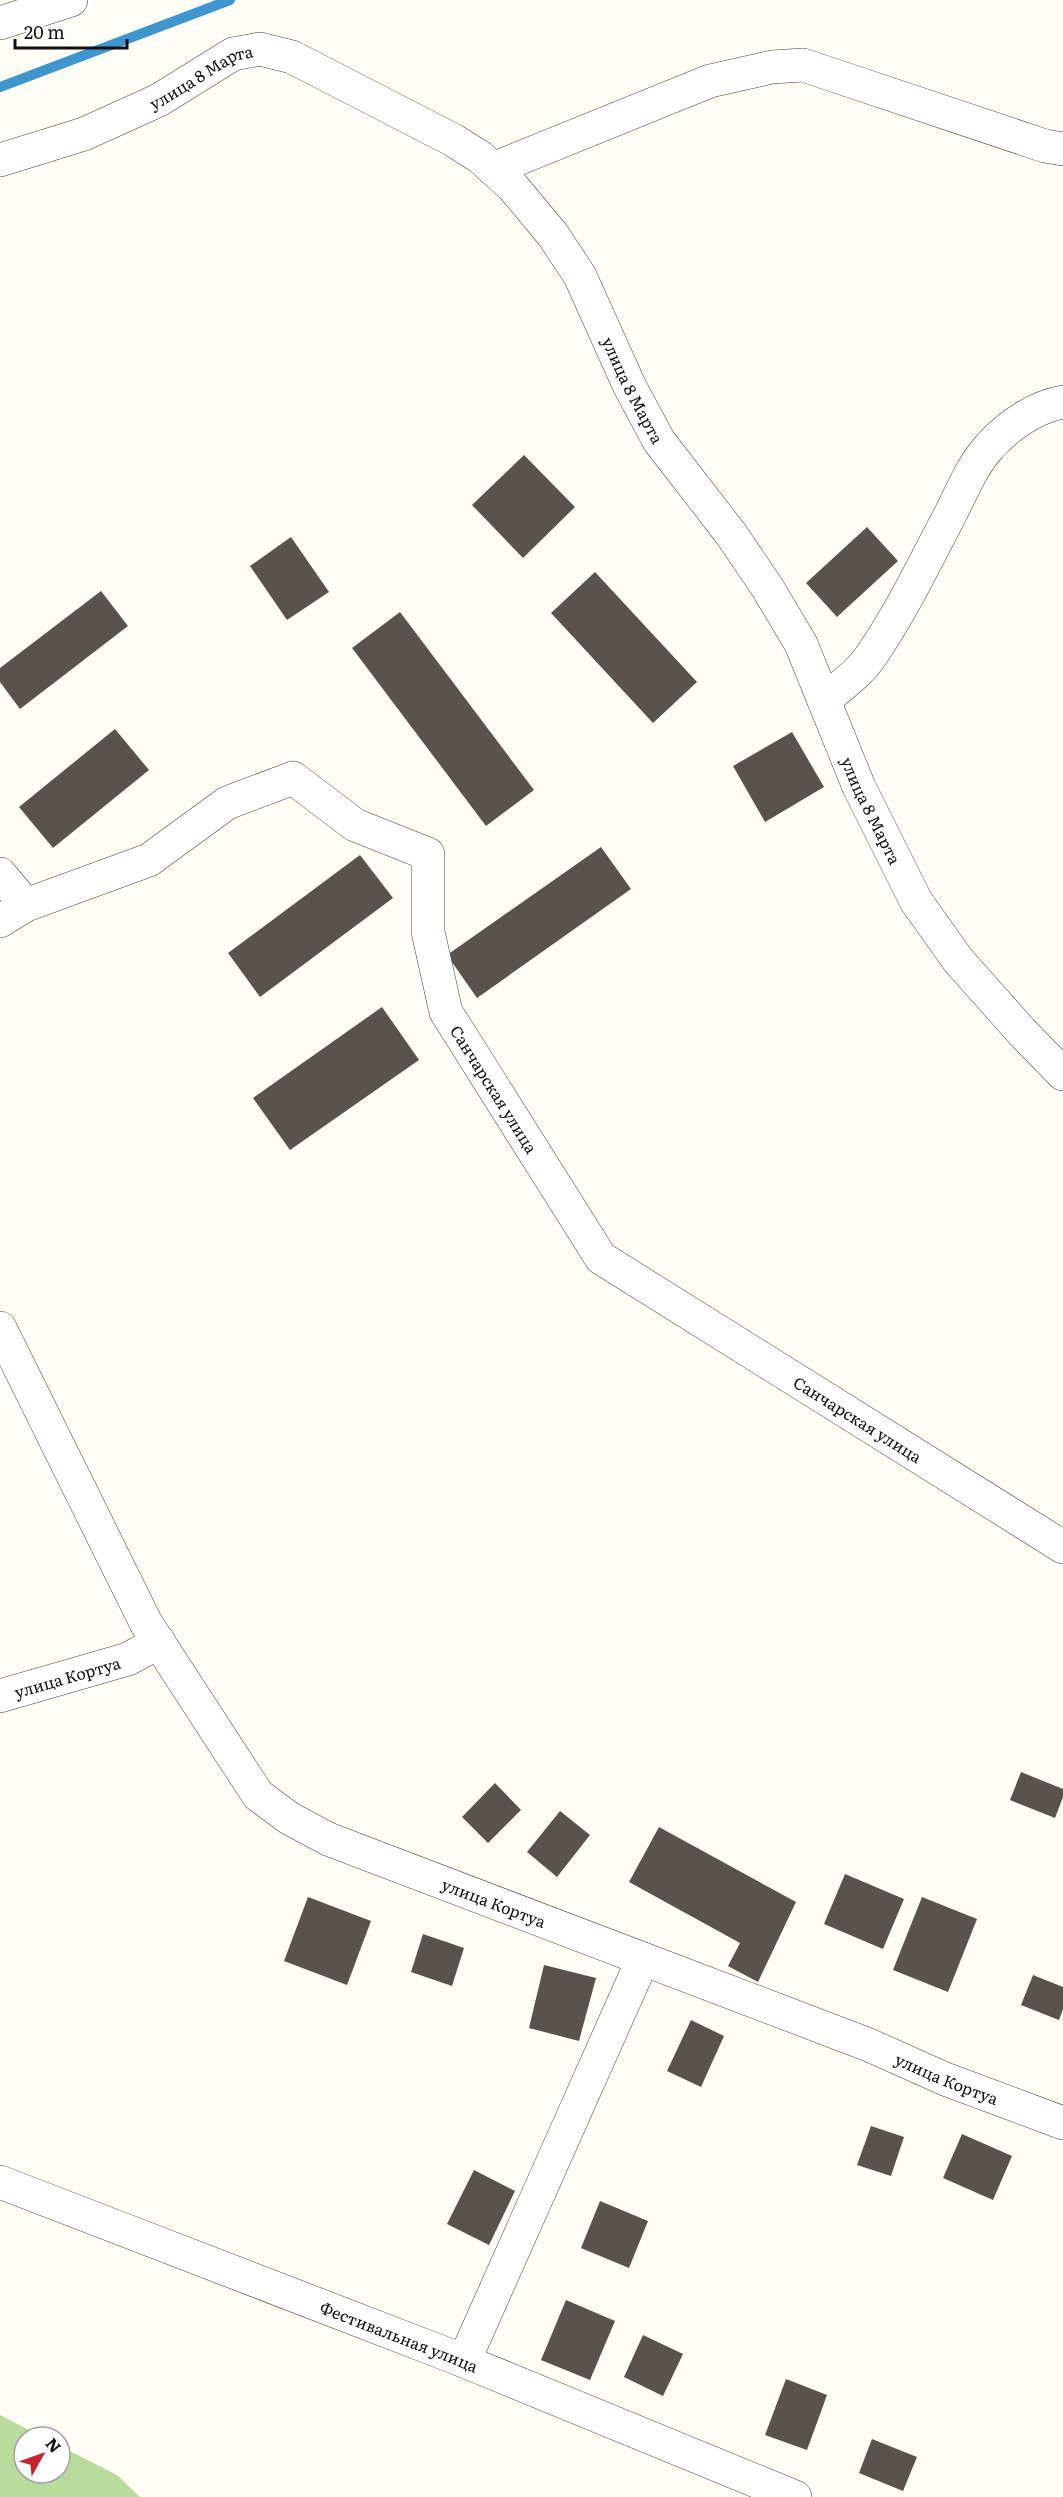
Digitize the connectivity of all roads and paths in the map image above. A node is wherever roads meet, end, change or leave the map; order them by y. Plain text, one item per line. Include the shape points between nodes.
1 (71, 0) edge
2 (0, 23) edge
3 (1063, 149) edge
4 (0, 160) edge
5 (493, 169) junction
6 (1063, 402) edge
7 (824, 700) junction
8 (0, 874) edge
9 (13, 913) edge
10 (1063, 1074) edge
11 (0, 1328) edge
12 (1063, 1547) edge
13 (159, 1642) junction
14 (0, 1696) edge
15 (643, 1959) junction
16 (1063, 2123) edge
17 (0, 2182) edge
18 (464, 2361) junction
19 (795, 2497) edge

1 - 2 street
3 - 5 street via 803,65 772,67 710,81
4 - 5 street, улица 8 Марта via 84,134 159,99 233,54 260,49 292,57 453,140
5 - 7 street, улица 8 Марта via 553,235 580,276 659,441 767,587 801,644
6 - 7 street via 1033,413 1007,429 988,448 872,656
7 - 10 street, улица 8 Марта via 859,787 916,900 958,960
8 - 9 street, Санчарская улица
9 - 12 street, Санчарская улица via 149,860 227,803 293,778 355,825 428,854 428,932 446,1012 601,1258
11 - 13 street via 146,1623
13 - 14 street, улица Кортуа via 128,1659
13 - 15 street, улица Кортуа via 258,1795 289,1818 328,1839
15 - 16 street, улица Кортуа
15 - 18 street
17 - 18 street, Фестивальная улица
18 - 19 street, Фестивальная улица

